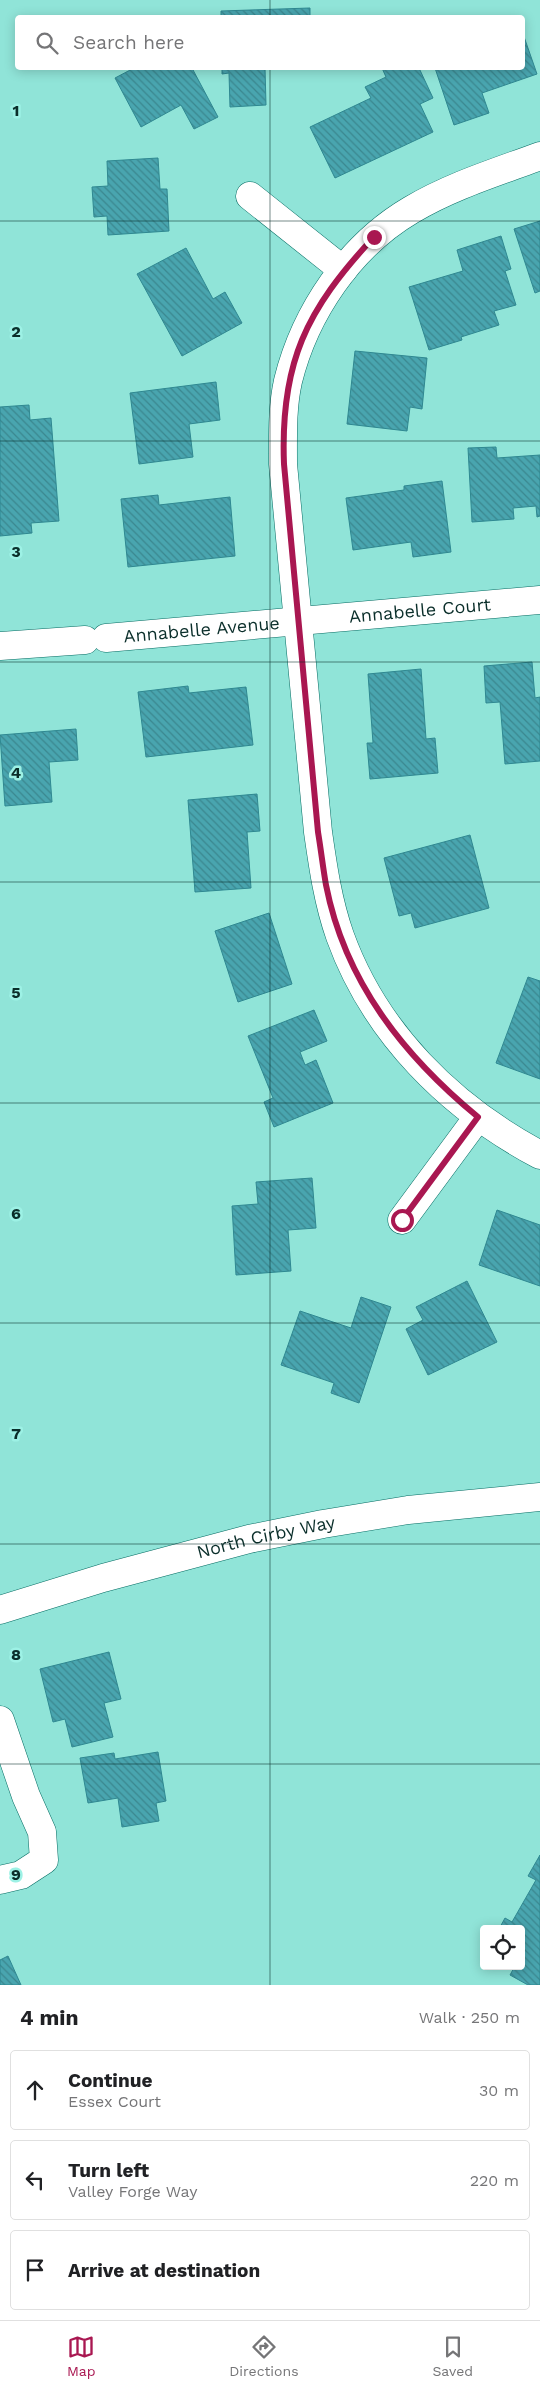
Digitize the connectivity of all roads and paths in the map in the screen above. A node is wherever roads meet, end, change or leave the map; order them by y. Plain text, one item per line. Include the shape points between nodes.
1 (540, 156) edge
2 (250, 196) dead end
3 (343, 270) junction
4 (540, 600) edge
5 (298, 621) junction
6 (0, 646) edge
7 (478, 1117) junction
8 (540, 1155) edge
9 (402, 1220) dead end
10 (540, 1497) edge
11 (0, 1610) edge
12 (0, 1720) edge
13 (0, 1880) edge

1 - 3 street via 456,187 410,210 374,237
2 - 3 street
3 - 5 street via 319,303 300,342 288,382 282,424
4 - 5 street, Annabelle Court
5 - 6 street, Annabelle Avenue
5 - 7 street via 318,832 326,886 340,936 360,981 387,1026 417,1062
7 - 8 street
7 - 9 street
10 - 11 street, North Cirby Way via 408,1510 249,1539 103,1578
12 - 13 street via 42,1832 44,1860 22,1875

